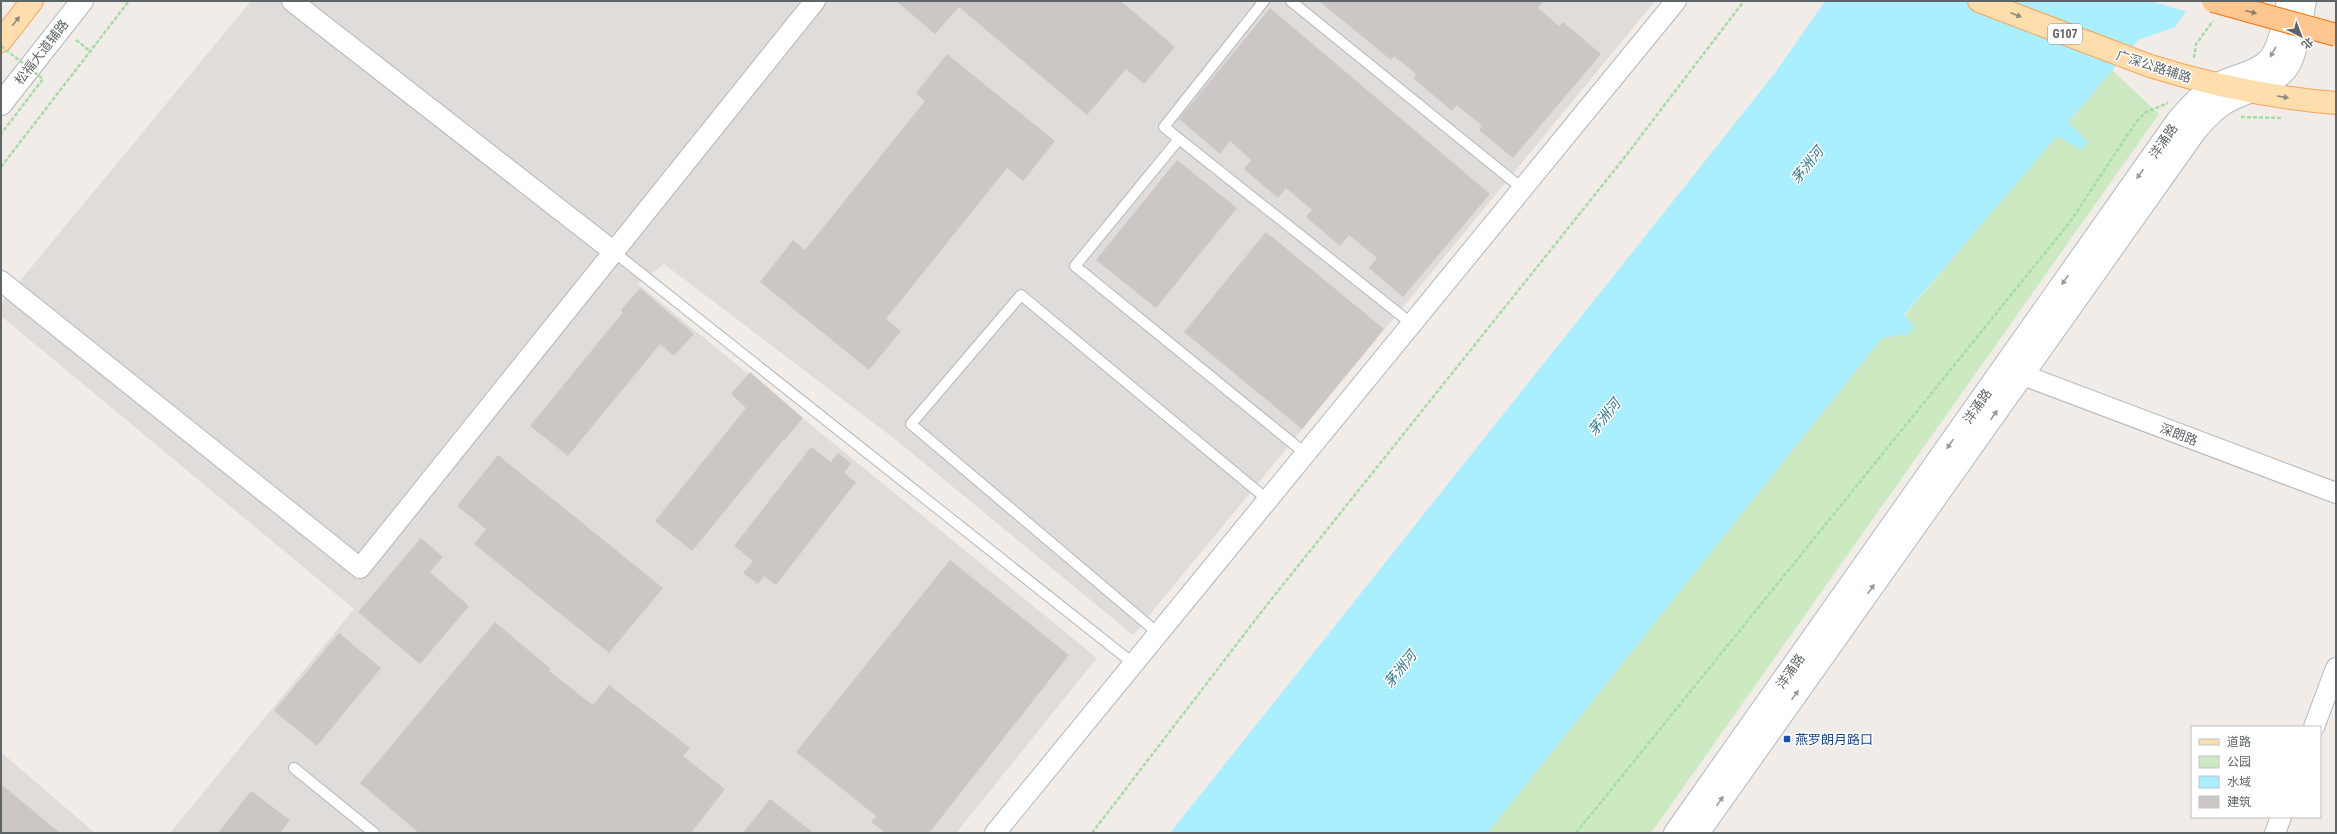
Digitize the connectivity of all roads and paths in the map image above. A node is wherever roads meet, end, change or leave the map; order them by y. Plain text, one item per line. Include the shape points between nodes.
1 (32, 1) edge
2 (82, 1) edge
3 (129, 1) edge
4 (292, 1) edge
5 (815, 1) edge
6 (1264, 1) edge
7 (1291, 1) edge
8 (1676, 1) edge
9 (1744, 1) edge
10 (1980, 1) edge
11 (2288, 1) edge
12 (2305, 1) edge
13 (2213, 10) edge
14 (2336, 35) edge
15 (74, 38) dead end
16 (1, 41) edge
17 (1, 46) edge
18 (90, 51) junction
19 (2185, 77) junction
20 (2217, 84) junction
21 (2249, 91) junction
22 (2166, 102) junction
23 (2336, 103) edge
24 (1, 104) edge
25 (2185, 112) junction
26 (2206, 118) junction
27 (2286, 118) dead end
28 (1, 134) edge
29 (1180, 139) junction
30 (1, 167) edge
31 (1523, 189) junction
32 (614, 252) junction
33 (1, 281) edge
34 (1412, 324) junction
35 (2023, 375) junction
36 (1306, 454) junction
37 (2336, 493) edge
38 (1268, 500) junction
39 (1159, 634) junction
40 (1134, 664) junction
41 (2336, 668) edge
42 (2314, 726) edge
43 (294, 768) dead end
44 (2281, 818) edge
45 (374, 833) edge
46 (995, 833) edge
47 (1092, 833) edge
48 (1576, 833) edge
49 (1675, 833) edge
50 (1698, 833) edge
51 (2275, 833) edge

16 -> 1 main road
2 - 24 street, 松福大道辅路
3 - 18 path
4 - 32 street
5 - 32 street
6 - 29 lane via 1164,127
7 - 31 lane
8 - 31 street
9 - 47 path via 1621,162 1266,606
10 -> 19 main road, 广深公路辅路 / G107
11 -> 20 street, 洋涌路 via 2277,44 2269,59 2256,69
12 - 21 street, 洋涌路 via 2294,52 2285,70
13 -> 14 highway, bridge
13 - 19 path via 2196,44 2193,63
15 - 18 path
17 - 28 path, bridge via 42,79
18 - 30 path
19 - 20 main road, 广深公路辅路
19 - 22 path
20 - 21 main road, 广深公路辅路
20 - 25 street, 洋涌路 via 2201,95
21 -> 23 main road, 广深公路辅路
21 - 26 street, 洋涌路 via 2225,102
22 - 25 path
22 - 48 path via 2146,112 2136,122 2070,222
25 -> 49 street, 洋涌路
26 - 27 path
26 - 35 street, 洋涌路
29 - 34 lane
29 - 36 lane via 1075,266
31 - 34 street
32 - 33 street via 360,568
32 - 40 lane
34 - 36 street
35 - 37 street, 深朗路
50 -> 35 street, 洋涌路
36 - 38 street
38 - 39 street
38 - 39 lane via 1021,295 911,424
39 - 40 street
40 - 46 street
41 - 42 street
43 - 45 lane
44 - 51 street

